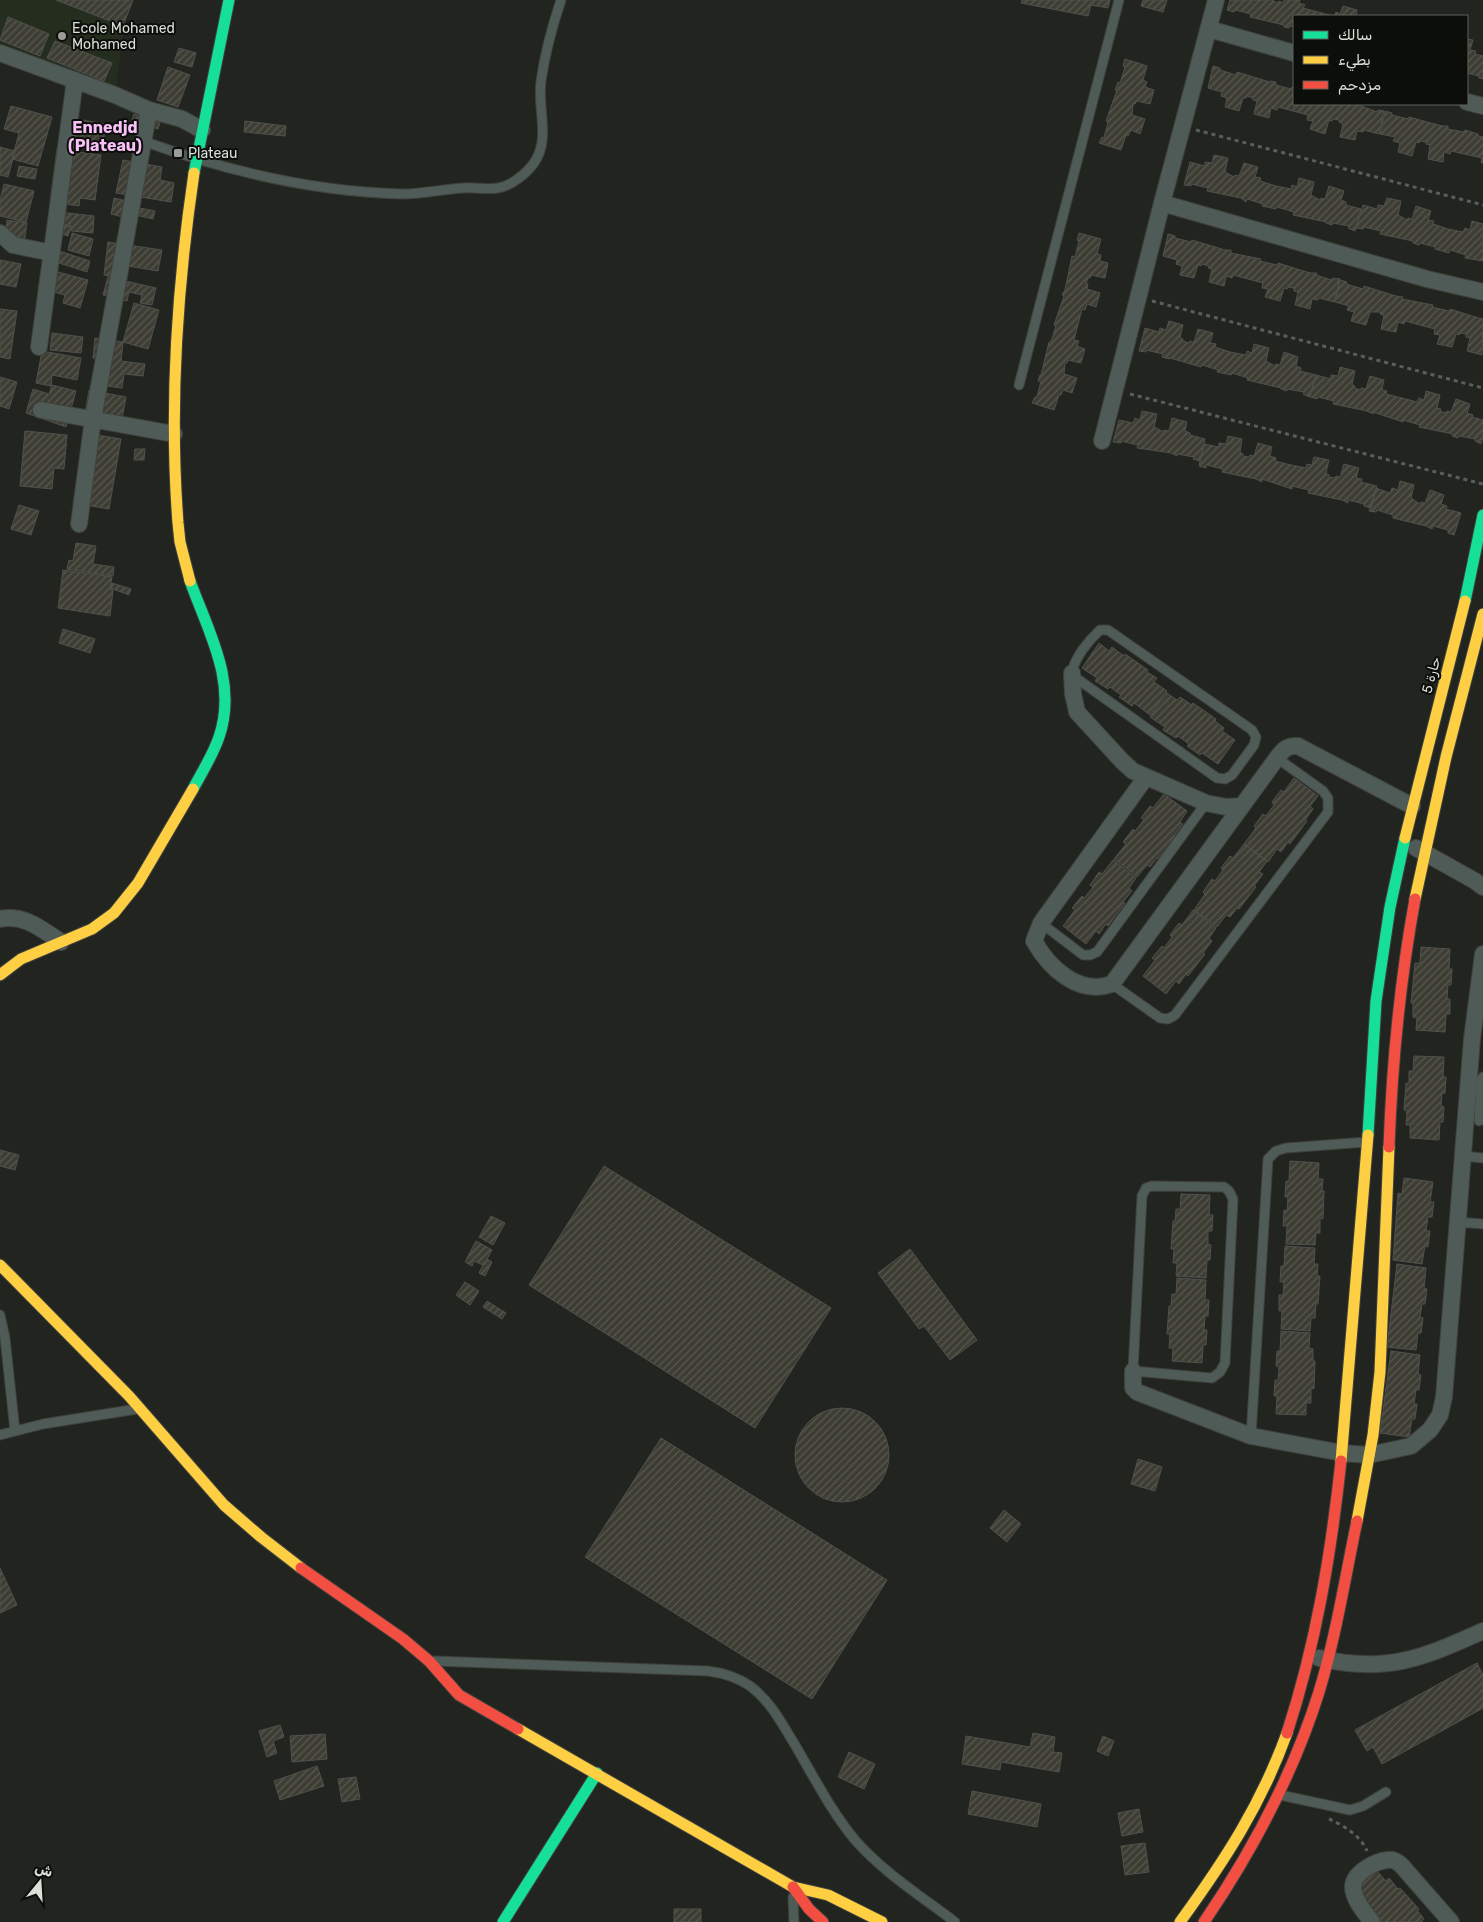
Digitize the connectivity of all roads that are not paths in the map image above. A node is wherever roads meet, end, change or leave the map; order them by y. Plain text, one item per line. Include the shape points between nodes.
1 (229, 0) edge
2 (561, 0) edge
3 (1119, 0) edge
4 (1216, 0) edge
5 (1209, 29) junction
6 (0, 53) edge
7 (1293, 53) edge
8 (75, 80) junction
9 (1468, 102) edge
10 (1483, 106) edge
11 (149, 110) junction
12 (202, 130) junction
13 (144, 141) junction
14 (196, 160) junction
15 (1162, 203) junction
16 (0, 233) edge
17 (52, 254) junction
18 (1483, 292) edge
19 (39, 347) dead end
20 (1019, 385) dead end
21 (41, 410) dead end
22 (94, 418) junction
23 (174, 434) junction
24 (1102, 441) dead end
25 (1483, 515) edge
26 (79, 524) dead end
27 (1478, 558) edge
28 (1483, 614) edge
29 (1072, 673) junction
30 (1277, 758) junction
31 (1146, 777) junction
32 (1206, 803) junction
33 (1242, 806) junction
34 (1412, 806) junction
35 (1404, 841) junction
36 (1424, 852) junction
37 (1483, 887) edge
38 (0, 919) edge
39 (1041, 923) junction
40 (61, 942) junction
41 (1483, 954) edge
42 (0, 975) edge
43 (1112, 984) junction
44 (1477, 1039) edge
45 (1483, 1077) edge
46 (1476, 1121) edge
47 (1367, 1142) junction
48 (1462, 1156) junction
49 (1483, 1158) edge
50 (1458, 1222) junction
51 (1483, 1224) edge
52 (0, 1265) edge
53 (0, 1315) edge
54 (1133, 1371) junction
55 (140, 1408) junction
56 (15, 1431) junction
57 (0, 1435) edge
58 (1251, 1436) junction
59 (1342, 1453) junction
60 (1369, 1455) junction
61 (1483, 1631) edge
62 (1310, 1656) junction
63 (1328, 1660) junction
64 (429, 1661) junction
65 (1291, 1724) junction
66 (1307, 1728) junction
67 (597, 1773) junction
68 (1269, 1780) junction
69 (1282, 1790) junction
70 (1386, 1792) dead end
71 (793, 1887) junction
72 (503, 1922) edge
73 (794, 1922) edge
74 (823, 1922) edge
75 (882, 1922) edge
76 (955, 1922) edge
77 (1180, 1922) edge
78 (1204, 1922) edge
79 (1372, 1922) edge
80 (1451, 1922) edge

1 - 12 street
2 - 14 lane via 551,30 541,83 543,139 535,162 511,184 498,188 404,194 314,186
3 - 20 lane
4 - 5 street
5 - 7 street
5 - 15 street
6 - 8 street
8 - 11 street
8 - 17 street
9 - 10 street
11 - 12 street via 182,119
11 - 13 street
12 - 14 street
13 - 14 lane
13 - 22 street
14 - 23 street via 181,279 173,399
15 - 18 street
15 - 24 street
16 - 17 street via 13,245
17 - 19 street
21 - 22 street
22 - 23 street
22 - 26 street
23 - 40 street via 182,557 222,664 226,700 224,718 212,753 127,899 104,922
25 - 27 street, حارة 5
27 - 34 street, حارة 5
28 - 36 street
29 - 29 lane via 1217,778 1232,776 1254,745 1256,737 1252,730 1108,630 1100,630 1094,635 1073,665
29 - 31 street via 1072,694 1077,712 1122,761
30 - 33 street
30 - 34 street via 1290,745 1298,746
30 - 43 lane via 1323,791 1328,798 1328,812 1176,1015 1160,1018
31 - 32 street
31 - 39 street
32 - 33 street
32 - 39 lane via 1097,952 1083,955
33 - 43 street
34 - 35 street, حارة 5
35 - 36 street
35 - 47 street, حارة 5 via 1376,999
36 - 37 street
36 - 60 street via 1401,991 1393,1063 1380,1371
38 - 40 street via 22,918
39 - 43 street via 1034,941 1043,957 1064,975 1086,986
40 - 42 street via 16,961
41 - 44 street
44 - 46 street
45 - 46 lane
46 - 48 street
47 - 58 lane via 1286,1148 1276,1151 1268,1159
47 - 59 street, حارة 5
48 - 49 lane
48 - 50 street
50 - 51 lane
50 - 60 street via 1440,1415 1430,1430 1411,1446
52 - 55 street
53 - 56 lane
54 - 54 lane via 1212,1378 1225,1363 1233,1199 1224,1187 1152,1186 1146,1188 1142,1196
54 - 58 street via 1133,1388 1137,1392
55 - 56 lane
55 - 64 street via 232,1512 284,1555 404,1639
56 - 57 lane
58 - 59 street
59 - 60 street
59 - 62 street, حارة 5 via 1318,1623
60 - 63 street
61 - 63 street via 1434,1652 1397,1663 1375,1666
62 - 63 street
62 - 65 street, حارة 5
63 - 66 street
64 - 67 street via 459,1695
64 - 76 lane via 708,1671 741,1681 759,1694 776,1714 854,1838 882,1866
65 - 66 street
65 - 68 street, حارة 5
66 - 69 street
67 - 71 street
67 - 72 street
68 - 69 street
68 - 77 street, حارة 5 via 1226,1857
69 - 70 lane via 1350,1810
69 - 78 street via 1242,1865
71 - 73 lane
71 - 74 street
71 - 75 street via 828,1895
79 - 80 street via 1353,1888 1360,1873 1387,1860 1398,1863

